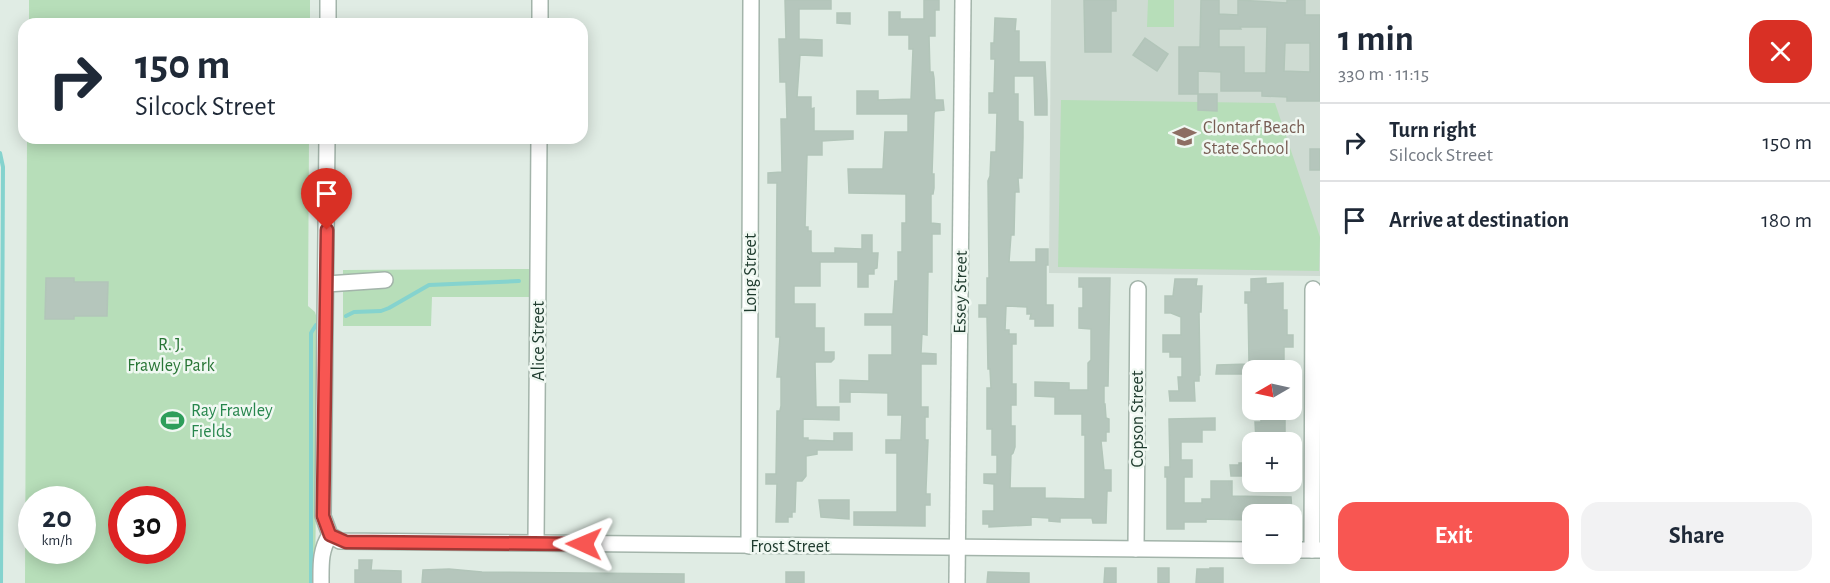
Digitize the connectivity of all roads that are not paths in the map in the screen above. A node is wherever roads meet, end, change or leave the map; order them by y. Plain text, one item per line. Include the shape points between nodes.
1 (328, 0) edge
2 (540, 0) edge
3 (751, 0) edge
4 (963, 0) edge
5 (328, 18) edge
6 (540, 18) edge
7 (327, 144) edge
8 (539, 144) edge
9 (385, 280) dead end
10 (327, 284) junction
11 (1138, 289) dead end
12 (1313, 289) dead end
13 (330, 535) junction
14 (536, 543) junction
15 (749, 546) junction
16 (957, 548) junction
17 (1136, 549) junction
18 (1242, 550) edge
19 (1316, 550) edge
20 (321, 583) edge
21 (957, 583) edge

1 - 5 street
2 - 6 street
3 - 15 street, Long Street
4 - 16 street, Essey Street
7 - 10 street
8 - 14 street, Alice Street
9 - 10 street
10 - 13 street via 323,516
11 - 17 street, Copson Street
12 - 19 street
13 - 14 street, Frost Street via 346,542
13 - 20 street via 322,550
14 - 15 street, Frost Street
15 - 16 street, Frost Street
16 - 17 street, Frost Street
16 - 21 street, Essey Street
17 - 18 street, Frost Street

